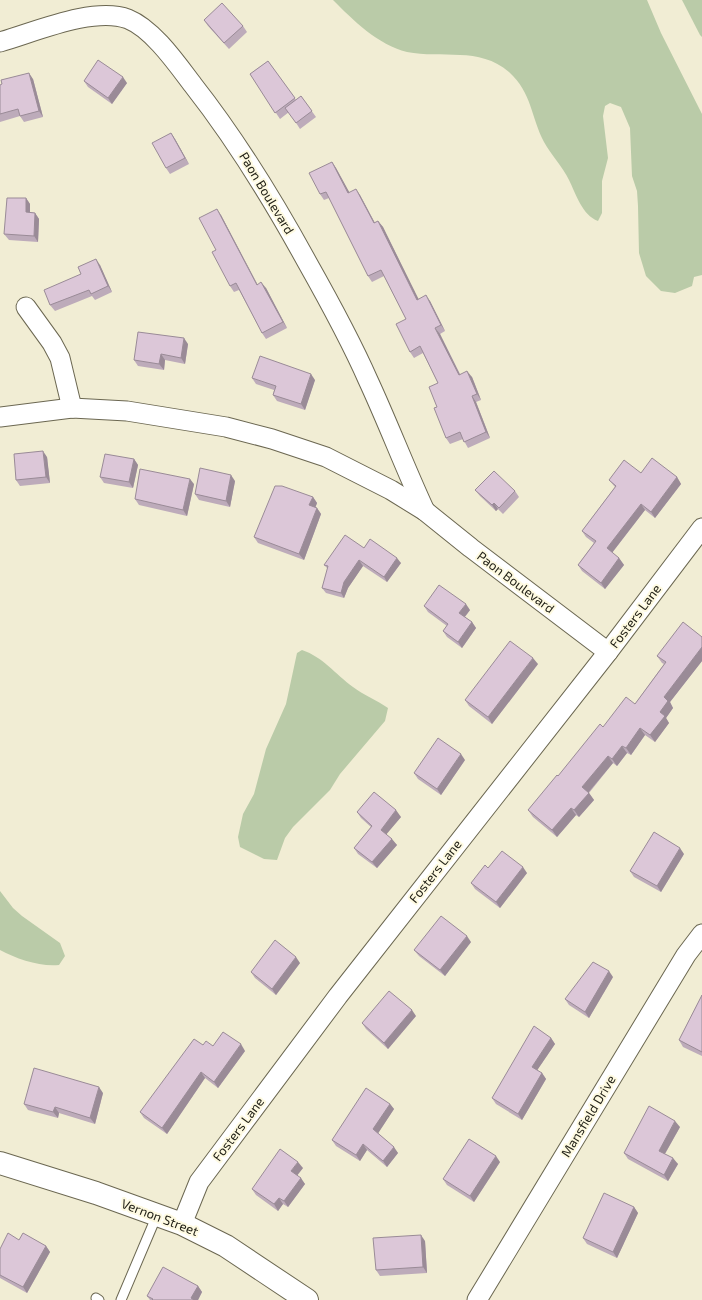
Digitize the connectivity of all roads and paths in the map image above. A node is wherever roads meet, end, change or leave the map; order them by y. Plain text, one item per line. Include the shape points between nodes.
1 (0, 42) edge
2 (26, 307) dead end
3 (72, 408) junction
4 (0, 417) edge
5 (425, 511) junction
6 (702, 528) edge
7 (608, 652) junction
8 (702, 934) edge
9 (0, 1163) edge
10 (157, 1215) junction
11 (182, 1224) junction
12 (121, 1300) edge
13 (308, 1300) edge
14 (477, 1300) edge

1 - 5 street, Paon Boulevard via 78,19 109,15 136,23 150,34 213,110 283,218 341,323 371,385
2 - 3 street via 57,353
3 - 4 street, Paon Boulevard
3 - 5 street, Paon Boulevard via 96,408 175,418 226,426 272,439 344,465
5 - 7 street, Paon Boulevard
6 - 7 street, Fosters Lane
7 - 11 street, Fosters Lane via 367,957 202,1178
8 - 14 street, Mansfield Drive via 686,955
9 - 10 main road, Vernon Street
10 - 11 main road, Vernon Street
10 - 12 lane
11 - 13 main road, Vernon Street via 226,1246

